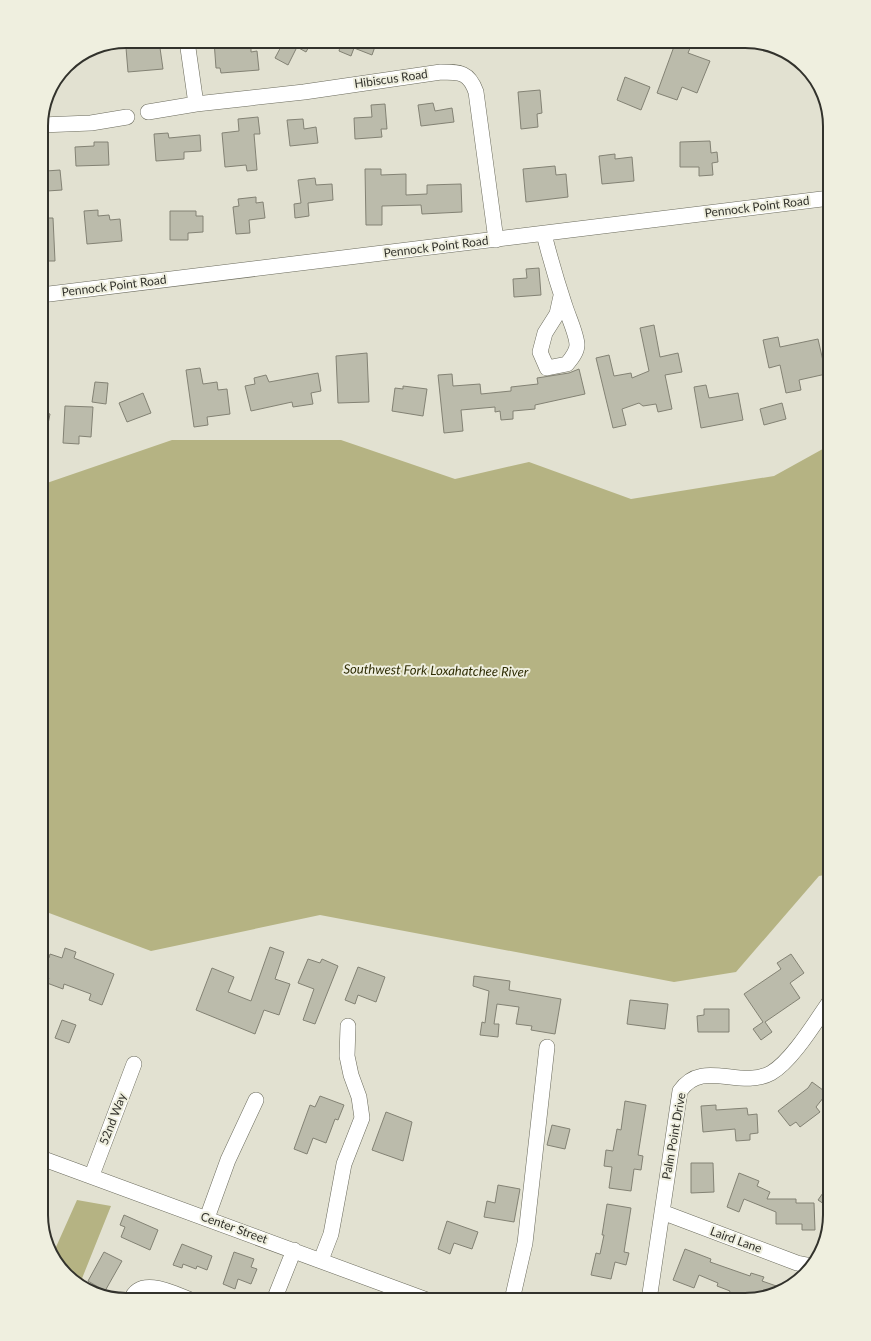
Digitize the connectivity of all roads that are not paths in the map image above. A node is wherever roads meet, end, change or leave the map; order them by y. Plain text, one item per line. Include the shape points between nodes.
1 (188, 48) edge
2 (196, 104) junction
3 (148, 112) dead end
4 (127, 117) dead end
5 (48, 125) edge
6 (823, 199) edge
7 (544, 234) junction
8 (496, 240) junction
9 (48, 294) edge
10 (561, 296) dead end
11 (823, 1010) edge
12 (348, 1026) dead end
13 (547, 1047) dead end
14 (134, 1064) dead end
15 (256, 1100) dead end
16 (48, 1160) edge
17 (92, 1175) junction
18 (662, 1212) junction
19 (207, 1218) junction
20 (294, 1250) junction
21 (321, 1260) junction
22 (806, 1265) edge
23 (136, 1293) edge
24 (171, 1293) edge
25 (277, 1293) edge
26 (408, 1293) edge
27 (514, 1293) edge
28 (650, 1293) edge

1 - 2 street
2 - 3 street, Hibiscus Road
2 - 8 street, Hibiscus Road via 304,92 441,72 466,75 476,92
4 - 5 street via 92,123
6 - 7 street, Pennock Point Road
7 - 8 street, Pennock Point Road
7 - 10 street
8 - 9 street, Pennock Point Road
11 - 18 street, Palm Point Drive via 785,1062 772,1072 746,1079 699,1075 685,1084 678,1098
12 - 21 street via 347,1056 359,1097 362,1118 344,1164 331,1234
13 - 27 street via 525,1243
14 - 17 street, 52nd Way
15 - 19 street via 228,1160
16 - 17 street, Center Street
17 - 19 street, Center Street
18 - 22 street, Laird Lane
18 - 28 street, Palm Point Drive
19 - 20 street, Center Street
20 - 21 street, Center Street
20 - 25 street
21 - 26 street, Center Street
23 - 24 street via 153,1287

